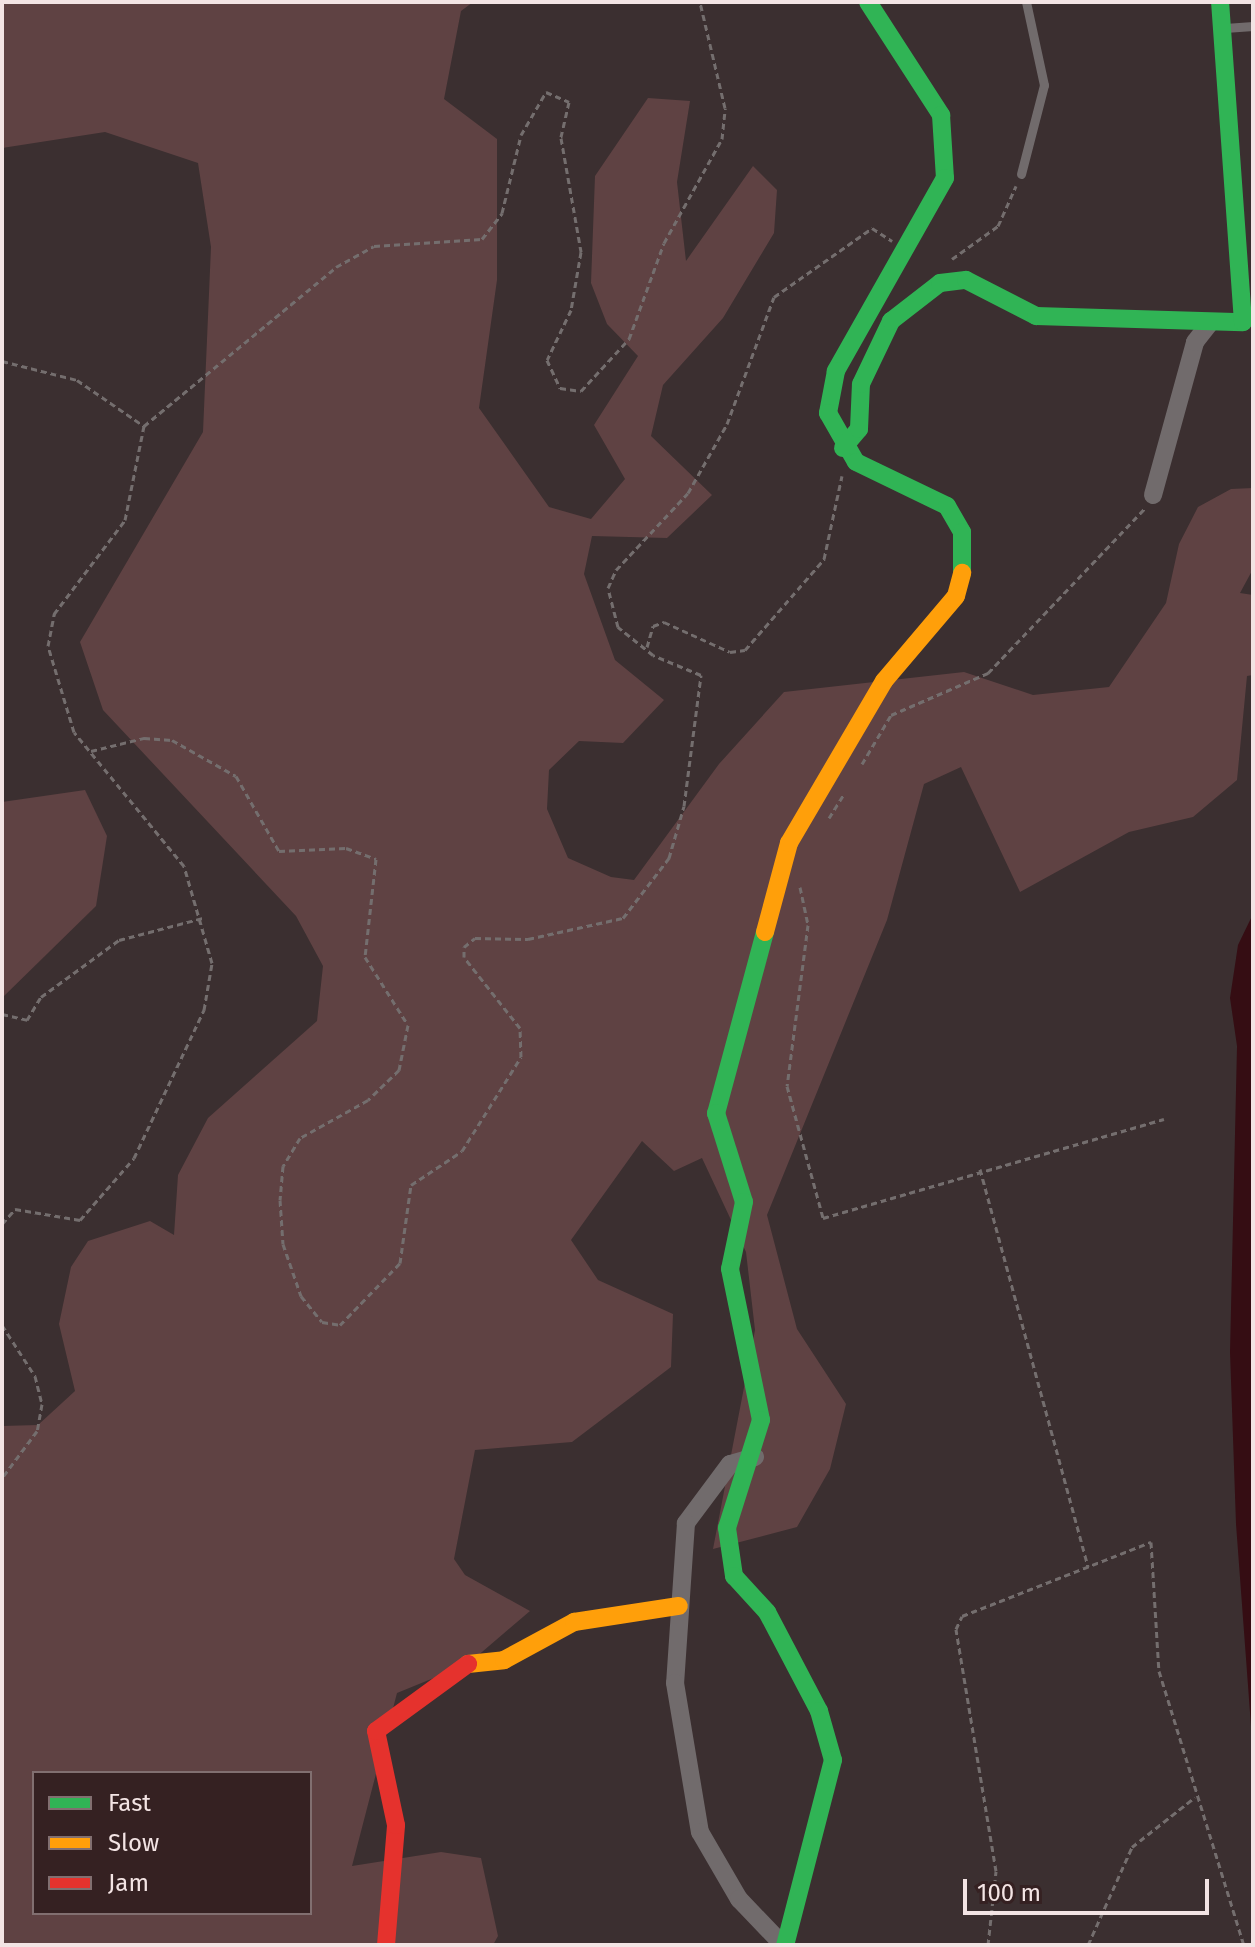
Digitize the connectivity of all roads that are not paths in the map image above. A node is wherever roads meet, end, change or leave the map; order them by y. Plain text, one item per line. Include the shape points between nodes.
1 (868, 2) edge
2 (1026, 2) edge
3 (1220, 2) edge
4 (1253, 26) edge
5 (1222, 28) junction
6 (1021, 174) road end
7 (1246, 245) edge
8 (1248, 322) edge
9 (1209, 324) junction
10 (849, 455) junction
11 (1153, 495) road end
12 (755, 1457) junction
13 (679, 1606) junction
14 (386, 1945) edge
15 (784, 1945) edge

1 - 10 street via 933,98 948,144 929,217 830,385 830,423
2 - 6 lane via 1044,85
3 - 5 street
4 - 5 lane
5 - 7 street
7 - 8 street
8 - 9 street
9 - 10 street via 1036,316 966,280 940,283 891,321 861,384 859,429
9 - 11 street via 1195,342
10 - 12 street via 947,506 962,532 965,573 956,596 884,681 801,822 716,1113 744,1202 730,1269 761,1420
12 - 13 street via 730,1464 686,1523
12 - 15 street via 727,1528 734,1576 767,1612 819,1711 833,1760
13 - 14 street via 574,1622 504,1660 468,1664 376,1731 396,1825
13 - 15 street via 675,1683 700,1832 739,1899

